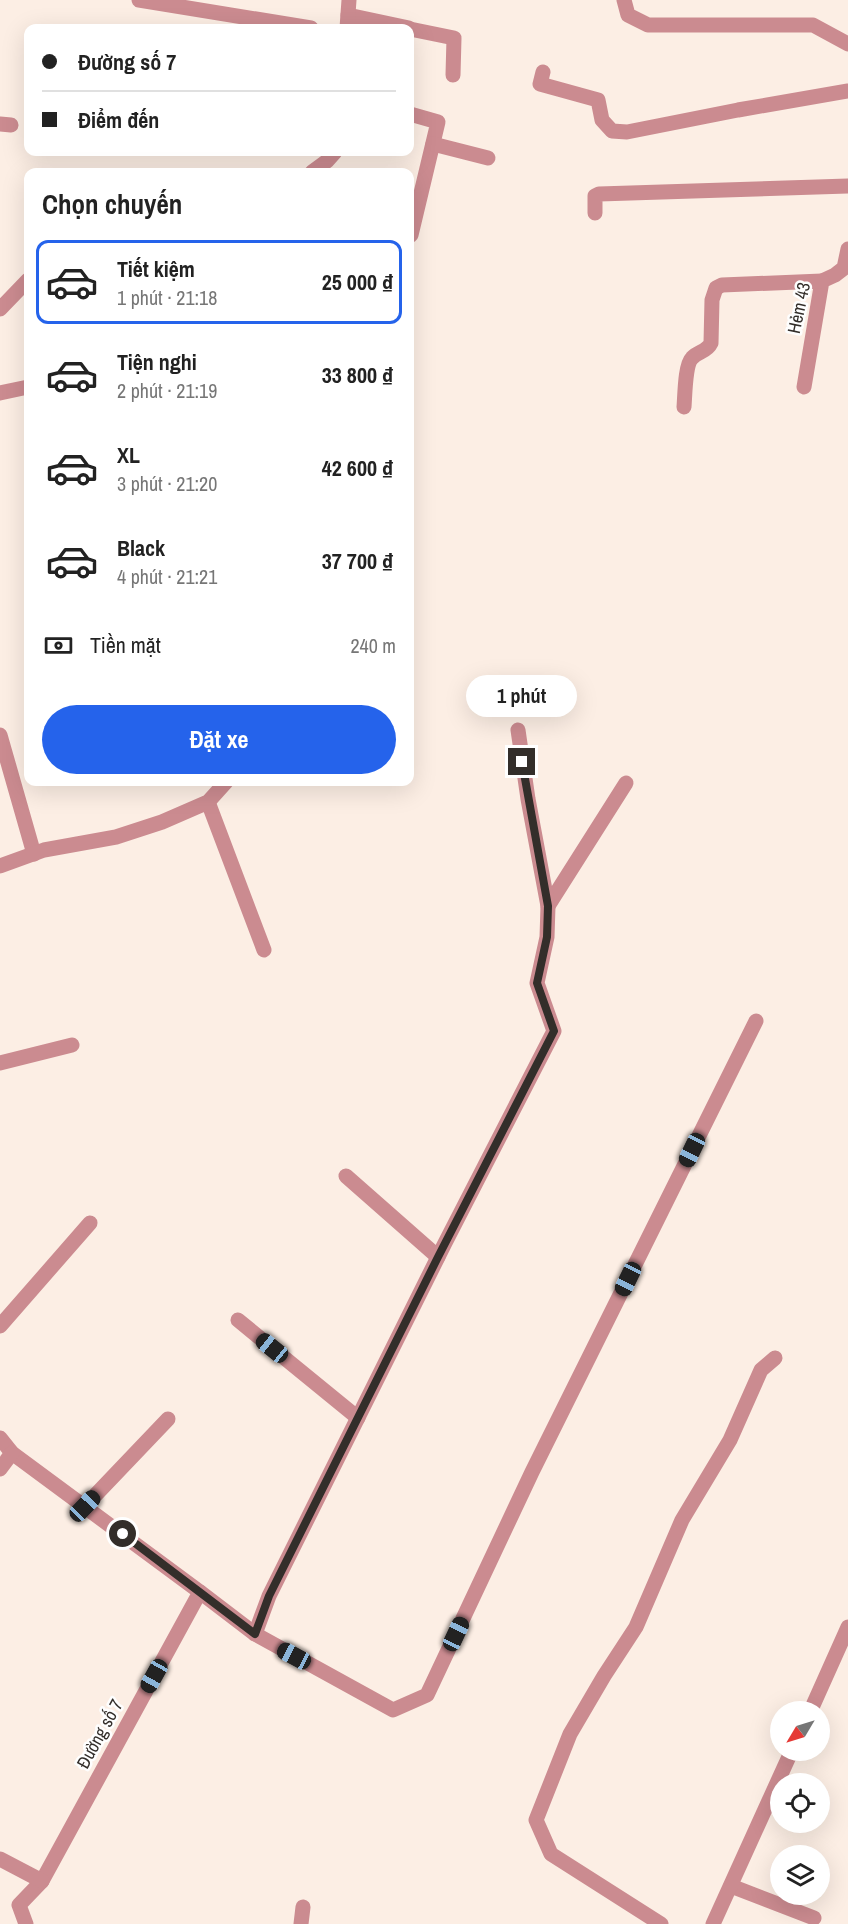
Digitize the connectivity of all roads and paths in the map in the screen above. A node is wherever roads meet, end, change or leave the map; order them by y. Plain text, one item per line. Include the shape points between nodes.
1 (139, 0) edge
2 (624, 0) edge
3 (348, 15) edge
4 (286, 24) edge
5 (387, 24) edge
6 (414, 30) edge
7 (848, 44) edge
8 (543, 72) dead end
9 (453, 75) dead end
10 (848, 91) edge
11 (414, 114) edge
12 (433, 144) junction
13 (331, 156) edge
14 (488, 158) dead end
15 (317, 168) edge
16 (848, 186) edge
17 (595, 213) dead end
18 (414, 223) edge
19 (848, 249) edge
20 (822, 281) junction
21 (24, 284) edge
22 (0, 309) edge
23 (804, 387) dead end
24 (24, 388) edge
25 (0, 393) edge
26 (684, 406) dead end
27 (518, 730) dead end
28 (0, 735) edge
29 (626, 783) dead end
30 (222, 786) edge
31 (208, 802) junction
32 (34, 854) junction
33 (0, 866) edge
34 (548, 906) junction
35 (264, 950) dead end
36 (756, 1021) dead end
37 (72, 1045) dead end
38 (0, 1063) edge
39 (346, 1176) dead end
40 (90, 1223) dead end
41 (438, 1257) junction
42 (237, 1320) dead end
43 (0, 1326) edge
44 (775, 1358) dead end
45 (358, 1418) junction
46 (168, 1419) dead end
47 (0, 1438) edge
48 (12, 1453) junction
49 (0, 1469) edge
50 (85, 1506) junction
51 (200, 1592) junction
52 (848, 1627) edge
53 (255, 1634) junction
54 (815, 1701) edge
55 (787, 1761) edge
56 (0, 1859) edge
57 (42, 1881) junction
58 (730, 1886) junction
59 (303, 1907) dead end
60 (814, 1918) dead end
61 (26, 1924) edge
62 (301, 1924) edge
63 (661, 1924) edge
64 (713, 1924) edge

1 - 4 street
2 - 7 street via 628,15 648,25 813,25
3 - 5 street
6 - 9 street via 454,38
8 - 10 street via 540,84 598,100 602,120 612,131 627,132
11 - 12 street via 440,116
12 - 14 street
12 - 18 street
13 - 15 street
16 - 17 street via 599,194 595,196
19 - 20 street, Hẻm 43 via 844,268
20 - 23 street, Hẻm 43
20 - 26 street via 716,288 711,343 689,362
21 - 22 street
24 - 25 street
27 - 34 street
28 - 32 street
29 - 34 street
30 - 31 street
31 - 32 street via 116,837
31 - 35 street
32 - 33 street
34 - 41 street via 547,937 537,983 554,1031
36 - 53 street via 537,1461 427,1695 393,1710
37 - 38 street
39 - 41 street
40 - 43 street
41 - 45 street
42 - 45 street
44 - 63 street via 761,1370 730,1440 682,1520 636,1627 570,1734 536,1820 551,1854
45 - 53 street via 269,1596
46 - 50 street
47 - 48 street
48 - 49 street
48 - 50 street
50 - 51 street
51 - 53 street
51 - 57 street, Đường số 7
52 - 54 street
55 - 58 street
56 - 57 street
57 - 61 street, Đường số 7 via 19,1905
58 - 60 street
58 - 64 street
59 - 62 street

